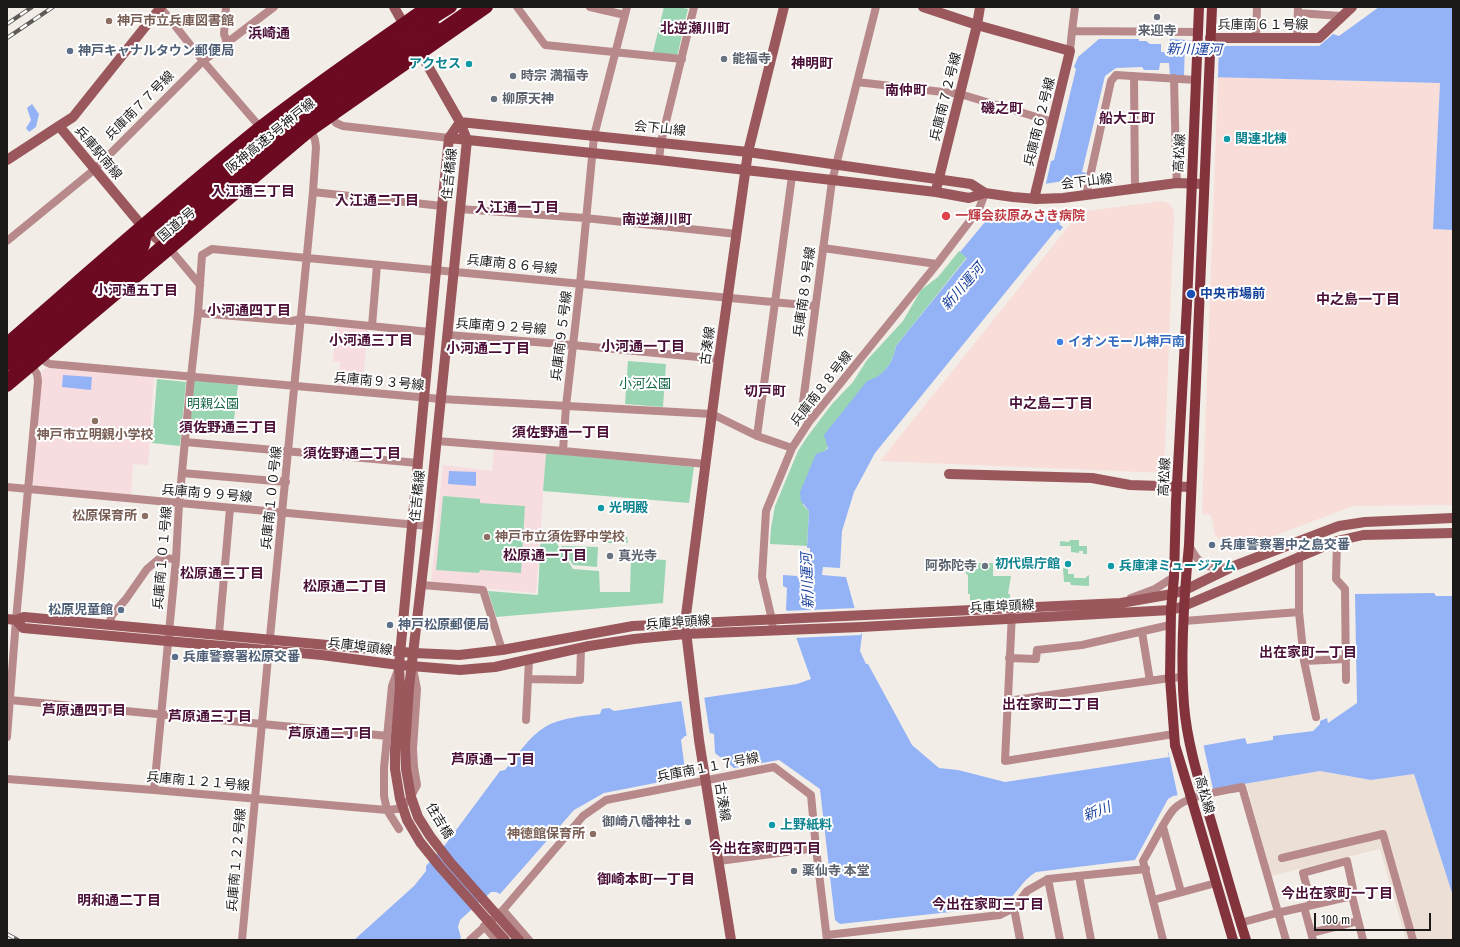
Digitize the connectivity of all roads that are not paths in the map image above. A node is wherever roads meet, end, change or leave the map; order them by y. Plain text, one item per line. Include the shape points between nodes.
1 (161, 7) edge
2 (226, 7) edge
3 (274, 7) edge
4 (394, 7) edge
5 (427, 7) edge
6 (439, 7) edge
7 (451, 7) edge
8 (466, 7) edge
9 (474, 7) edge
10 (487, 7) edge
11 (517, 7) edge
12 (590, 7) edge
13 (694, 7) edge
14 (784, 7) edge
15 (876, 7) edge
16 (923, 7) edge
17 (980, 7) edge
18 (1075, 7) edge
19 (1199, 7) edge
20 (1212, 7) edge
21 (1257, 7) edge
22 (1352, 7) edge
23 (1298, 10) edge
24 (626, 11) edge
25 (1341, 16) junction
26 (403, 23) junction
27 (977, 24) junction
28 (1072, 30) junction
29 (410, 34) junction
30 (1198, 36) junction
31 (1256, 38) junction
32 (1297, 38) junction
33 (1210, 40) junction
34 (227, 42) junction
35 (1068, 50) junction
36 (615, 52) junction
37 (420, 53) junction
38 (682, 59) junction
39 (203, 61) junction
40 (1134, 76) junction
41 (1174, 78) junction
42 (1196, 78) junction
43 (857, 82) junction
44 (960, 94) junction
45 (332, 115) junction
46 (460, 122) junction
47 (1053, 122) junction
48 (59, 126) junction
49 (260, 127) junction
50 (311, 130) junction
51 (594, 136) junction
52 (449, 138) junction
53 (467, 140) junction
54 (661, 142) junction
55 (748, 152) junction
56 (592, 153) junction
57 (7, 160) edge
58 (658, 160) junction
59 (836, 164) junction
60 (95, 169) junction
61 (746, 170) junction
62 (792, 176) junction
63 (938, 180) junction
64 (832, 181) junction
65 (1177, 183) junction
66 (1191, 183) junction
67 (1204, 184) junction
68 (1135, 189) junction
69 (313, 192) junction
70 (936, 192) junction
71 (985, 193) junction
72 (1083, 196) junction
73 (1036, 199) junction
74 (442, 206) junction
75 (460, 208) junction
76 (585, 218) junction
77 (142, 226) junction
78 (737, 234) junction
79 (7, 241) edge
80 (823, 248) junction
81 (170, 249) junction
82 (207, 252) joint
83 (307, 258) junction
84 (377, 264) junction
85 (937, 264) junction
86 (436, 270) junction
87 (454, 272) junction
88 (580, 284) junction
89 (200, 285) junction
90 (728, 298) junction
91 (776, 303) junction
92 (815, 306) junction
93 (198, 313) junction
94 (301, 319) junction
95 (372, 326) junction
96 (430, 332) junction
97 (448, 335) junction
98 (7, 343) edge
99 (572, 345) junction
100 (7, 353) edge
101 (719, 359) junction
102 (44, 360) junction
103 (7, 365) edge
104 (32, 366) junction
105 (191, 377) junction
106 (7, 380) edge
107 (7, 386) edge
108 (294, 386) junction
109 (424, 398) junction
110 (441, 399) junction
111 (566, 406) junction
112 (712, 414) junction
113 (809, 422) junction
114 (757, 436) junction
115 (437, 441) junction
116 (185, 442) junction
117 (792, 448) junction
118 (563, 451) junction
119 (289, 452) junction
120 (418, 463) junction
121 (706, 464) junction
122 (182, 473) junction
123 (949, 474) dead end
124 (286, 482) junction
125 (1177, 487) junction
126 (1190, 487) junction
127 (7, 488) edge
128 (28, 489) junction
129 (179, 504) junction
130 (230, 508) junction
131 (282, 512) junction
132 (1453, 518) edge
133 (412, 525) junction
134 (428, 526) junction
135 (1453, 533) edge
136 (1336, 541) junction
137 (1189, 545) junction
138 (1299, 556) junction
139 (176, 559) junction
140 (1234, 566) junction
141 (1174, 577) junction
142 (422, 585) junction
143 (1185, 590) junction
144 (1172, 594) junction
145 (1121, 603) junction
146 (1184, 606) junction
147 (1012, 608) junction
148 (1171, 610) junction
149 (1298, 612) junction
150 (11, 619) edge
151 (772, 620) junction
152 (1011, 620) junction
153 (1184, 621) junction
154 (88, 623) junction
155 (109, 625) junction
156 (1170, 625) junction
157 (685, 628) junction
158 (169, 630) junction
159 (773, 631) junction
160 (1142, 632) junction
161 (87, 634) junction
162 (219, 634) junction
163 (586, 634) junction
164 (270, 639) junction
165 (168, 641) junction
166 (526, 645) junction
167 (585, 647) junction
168 (502, 650) junction
169 (269, 651) junction
170 (400, 652) junction
171 (414, 653) junction
172 (1009, 658) junction
173 (1346, 659) junction
174 (529, 660) junction
175 (1304, 661) junction
176 (399, 665) junction
177 (413, 666) junction
178 (1170, 678) junction
179 (1182, 678) junction
180 (529, 679) junction
181 (1346, 680) dead end
182 (1150, 681) junction
183 (405, 688) junction
184 (10, 700) junction
185 (1007, 701) junction
186 (161, 714) junction
187 (1316, 717) dead end
188 (526, 720) dead end
189 (262, 724) junction
190 (1174, 734) junction
191 (388, 736) junction
192 (7, 737) edge
193 (7, 779) edge
194 (706, 782) junction
195 (154, 790) junction
196 (1203, 793) junction
197 (1190, 797) junction
198 (255, 799) junction
199 (387, 810) junction
200 (1163, 827) junction
201 (399, 829) dead end
202 (816, 848) junction
203 (1282, 858) dead end
204 (719, 861) junction
205 (1146, 869) junction
206 (1079, 876) junction
207 (1048, 879) junction
208 (1216, 883) junction
209 (1180, 892) junction
210 (1352, 896) junction
211 (1153, 900) junction
212 (1308, 906) junction
213 (1014, 908) junction
214 (503, 910) junction
215 (1278, 913) junction
216 (1358, 921) junction
217 (1240, 923) junction
218 (484, 926) junction
219 (1312, 936) edge
220 (827, 938) edge
221 (242, 940) edge
222 (470, 940) edge
223 (496, 940) edge
224 (505, 940) edge
225 (519, 940) edge
226 (529, 940) edge
227 (731, 940) edge
228 (1020, 940) edge
229 (1060, 940) edge
230 (1091, 940) edge
231 (1163, 940) edge
232 (1233, 940) edge
233 (1246, 940) edge
234 (1286, 940) edge
235 (1363, 940) edge
236 (1414, 940) edge

1 - 39 street
1 - 48 street via 73,117
2 - 34 street via 224,34
3 - 34 street, 兵庫南７７号線
4 - 26 street
5 - 26 highway, 国道2号
6 - 100 highway, 阪神高速3号神戸線, bridge via 285,116
7 - 29 highway
8 - 81 highway, bridge via 403,44 318,103 264,147 170,226
9 - 106 highway, 阪神高速3号神戸線, bridge via 295,133
10 - 37 highway, 国道2号
11 - 36 street via 545,45
12 - 24 street
13 - 38 street
14 - 55 street, 古湊線
15 - 43 street, 兵庫南８９号線
16 - 27 street
17 - 27 street, 兵庫南７２号線
18 - 28 street, 兵庫南６２号線
19 - 30 main road, 高松線
20 - 33 main road, 高松線
21 - 31 street
22 - 25 street, 兵庫南６１号線
23 - 25 street
23 - 32 street
24 - 36 street, 兵庫南９５号線
25 - 32 street, 兵庫南６１号線 via 1330,30 1319,38
26 - 29 street
26 - 49 highway, 国道2号
27 - 35 street
27 - 44 street, 兵庫南７２号線
28 - 30 street
28 - 35 street, 兵庫南６２号線
29 - 37 street
30 - 42 main road, 高松線
31 - 32 street, 兵庫南６１号線
31 - 33 street, 兵庫南６１号線
33 - 67 main road, 高松線
34 - 39 street, 兵庫南７７号線
35 - 47 street, 兵庫南６２号線
36 - 38 street
36 - 51 street, 兵庫南９５号線
37 - 45 highway, 国道2号
37 - 46 street
38 - 54 street
39 - 49 street
39 - 60 street, 兵庫南７７号線
40 - 41 street
40 - 68 street
40 - 72 street via 1116,75 1111,81
41 - 42 street
41 - 65 street
42 - 66 main road, 高松線
43 - 44 street
43 - 59 street, 兵庫南８９号線
44 - 47 street
44 - 63 street, 兵庫南７２号線
45 - 50 highway, 国道2号
45 - 52 street via 336,123 343,126
46 - 51 street, 会下山線
46 - 52 street, 住吉橋線
46 - 53 street, 住吉橋線
47 - 73 street, 兵庫南６２号線
48 - 57 street, 兵庫駅南線
48 - 60 street, 兵庫駅南線
49 - 77 highway, 国道2号
50 - 69 street, 兵庫南１００号線 via 316,147
50 - 81 highway, 国道2号
51 - 54 street, 会下山線
51 - 56 street, 兵庫南９５号線
52 - 53 street, 会下山線
52 - 74 street, 住吉橋線
53 - 56 street, 会下山線
53 - 75 street, 住吉橋線
54 - 55 street, 会下山線
54 - 58 street
55 - 59 street, 会下山線
55 - 61 street, 古湊線
56 - 58 street, 会下山線
56 - 76 street, 兵庫南９５号線
58 - 61 street, 会下山線
59 - 63 street, 会下山線
59 - 64 street, 兵庫南８９号線
60 - 77 street, 兵庫駅南線
60 - 79 street, 兵庫南７７号線
61 - 62 street, 会下山線
61 - 78 street, 古湊線
62 - 64 street, 会下山線
62 - 91 street
63 - 70 street, 兵庫南７２号線
63 - 71 street, 会下山線 via 971,184
64 - 70 street, 会下山線
64 - 80 street, 兵庫南８９号線
65 - 66 street, 会下山線
65 - 68 street, 会下山線
66 - 67 street, 会下山線
66 - 125 main road, 高松線
67 - 126 main road, 高松線
68 - 72 street, 会下山線
69 - 74 street
69 - 83 street, 兵庫南１００号線
70 - 71 street, 会下山線 via 969,198
71 - 73 street, 会下山線
71 - 85 street, 兵庫南８８号線 via 979,209
72 - 73 street, 会下山線
74 - 86 street, 住吉橋線
75 - 76 street
75 - 87 street, 住吉橋線
76 - 78 street
76 - 88 street, 兵庫南９５号線
77 - 81 street, 兵庫駅南線
77 - 98 highway, 国道2号
77 - 103 highway via 145,241 140,252
78 - 90 street, 古湊線
80 - 85 street
80 - 92 street, 兵庫南８９号線
81 - 89 street
81 - 102 highway, 国道2号
82 - 83 street, 兵庫南８６号線 via 212,248
82 - 89 street, 兵庫南１０１号線 via 202,255
83 - 84 street, 兵庫南８６号線
83 - 94 street, 兵庫南１００号線
84 - 86 street, 兵庫南８６号線
84 - 95 street
85 - 113 street, 兵庫南８８号線
86 - 87 street, 兵庫南８６号線
86 - 96 street, 住吉橋線
87 - 88 street, 兵庫南８６号線
87 - 97 street, 住吉橋線
88 - 90 street, 兵庫南８６号線
88 - 99 street, 兵庫南９５号線
89 - 93 street, 兵庫南１０１号線
90 - 91 street, 兵庫南８６号線
90 - 101 street, 古湊線
91 - 92 street, 兵庫南８６号線
91 - 114 street
92 - 113 street, 兵庫南８９号線 via 802,410
93 - 94 street via 292,321
93 - 105 street, 兵庫南１０１号線
94 - 95 street
94 - 108 street, 兵庫南１００号線
95 - 96 street
96 - 109 street, 住吉橋線
97 - 99 street, 兵庫南９２号線
97 - 110 street, 住吉橋線
99 - 101 street, 兵庫南９２号線
99 - 111 street, 兵庫南９５号線
101 - 112 street, 古湊線
102 - 104 highway, 国道2号
102 - 105 street, 兵庫南９３号線 via 50,364
104 - 107 highway, 国道2号
104 - 128 street via 38,381
105 - 108 street, 兵庫南９３号線
105 - 116 street, 兵庫南１０１号線
108 - 109 street, 兵庫南９３号線
108 - 119 street, 兵庫南１００号線
109 - 110 street, 兵庫南９３号線
109 - 120 street, 住吉橋線
110 - 111 street, 兵庫南９３号線
110 - 115 street, 住吉橋線
111 - 112 street, 兵庫南９３号線
111 - 118 street, 兵庫南９５号線
112 - 114 street
112 - 121 street, 古湊線
113 - 117 street, 兵庫南８８号線
114 - 117 street
115 - 118 street
115 - 134 street, 住吉橋線
116 - 119 street
116 - 122 street, 兵庫南１０１号線
117 - 151 street, 兵庫南８８号線 via 766,510 762,576
118 - 121 street
119 - 120 street
119 - 124 street, 兵庫南１００号線
120 - 133 street, 住吉橋線
121 - 157 street, 古湊線
122 - 124 street
122 - 129 street, 兵庫南１０１号線
123 - 125 street via 1092,478 1130,485
124 - 131 street, 兵庫南１００号線
125 - 126 street
125 - 141 main road, 高松線
126 - 137 main road, 高松線
127 - 128 street, 兵庫南９９号線
128 - 129 street, 兵庫南９９号線
128 - 150 street
129 - 130 street, 兵庫南９９号線
129 - 139 street, 兵庫南１０１号線
130 - 131 street, 兵庫南９９号線
130 - 162 street
131 - 133 street, 兵庫南９９号線
131 - 164 street, 兵庫南１００号線
132 - 140 street, 兵庫埠頭線 via 1365,522 1339,526
133 - 134 street, 兵庫南９９号線
133 - 170 street, 住吉橋線
134 - 142 street, 住吉橋線
135 - 136 street, 兵庫埠頭線 via 1363,535
136 - 138 street, 兵庫埠頭線
136 - 173 street via 1336,579 1345,589
137 - 140 street via 1195,558 1203,565
137 - 143 main road, 高松線
138 - 146 street, 兵庫埠頭線
138 - 149 street
139 - 155 street via 160,558 147,569 112,615
139 - 158 street, 兵庫南１０１号線
140 - 143 street, 兵庫埠頭線
141 - 144 main road, 高松線
141 - 145 street via 1155,589
142 - 168 street via 483,590
142 - 171 street, 住吉橋線
143 - 144 street, 兵庫埠頭線
143 - 146 main road, 高松線
144 - 145 street, 兵庫埠頭線
144 - 148 main road, 高松線
145 - 147 street, 兵庫埠頭線
146 - 148 street, 兵庫埠頭線
146 - 153 main road, 高松線
147 - 151 street, 兵庫埠頭線
147 - 152 street
148 - 152 street, 兵庫埠頭線
148 - 156 main road, 高松線
149 - 153 street
149 - 175 street
150 - 154 street, 兵庫埠頭線 via 24,617
150 - 161 street, 兵庫埠頭線 via 23,628
150 - 184 street
151 - 157 street, 兵庫埠頭線
151 - 159 street, 兵庫南８８号線
152 - 159 street, 兵庫埠頭線
152 - 172 street
153 - 179 main road, 高松線
154 - 155 street, 兵庫埠頭線
154 - 161 street
155 - 158 street, 兵庫埠頭線
156 - 160 street
156 - 178 main road, 高松線
157 - 159 street, 兵庫埠頭線
157 - 163 street, 兵庫埠頭線 via 632,626
157 - 167 street, 兵庫埠頭線
157 - 194 street, 古湊線
158 - 162 street, 兵庫埠頭線
158 - 165 street, 兵庫南１０１号線
160 - 172 street via 1037,650 1036,659
160 - 182 street
161 - 165 street, 兵庫埠頭線
162 - 164 street, 兵庫埠頭線
163 - 166 street, 兵庫埠頭線
163 - 167 street
164 - 169 street, 兵庫南１２２号線
164 - 170 street, 兵庫埠頭線
165 - 169 street, 兵庫埠頭線
165 - 186 street, 兵庫南１０１号線
166 - 168 street, 兵庫埠頭線
166 - 174 street
167 - 174 street, 兵庫埠頭線
167 - 180 street via 580,680
168 - 171 street, 兵庫埠頭線 via 460,655
169 - 176 street, 兵庫埠頭線
169 - 189 street, 兵庫南１２２号線
170 - 171 street, 兵庫埠頭線
170 - 176 street, 住吉橋線
171 - 177 street, 住吉橋線
172 - 185 street
173 - 175 street
173 - 181 street
174 - 177 street, 兵庫埠頭線 via 495,667 460,670
174 - 180 street
175 - 187 street
176 - 177 street, 兵庫埠頭線
176 - 183 street, 住吉橋線
176 - 191 street via 392,686
177 - 183 street, 住吉橋線
177 - 199 street via 417,689 413,749 417,785 409,800 397,809
178 - 179 street
178 - 182 street
178 - 190 main road, 高松線
179 - 196 main road, 高松線 via 1190,745
180 - 188 street
182 - 185 street
183 - 224 street, 住吉橋, bridge via 395,749 395,769 400,799 407,820 437,863
183 - 225 street, 住吉橋, bridge via 406,769 418,817 450,862
184 - 186 street
184 - 192 street
185 - 190 street via 1005,761
186 - 189 street
186 - 195 street, 兵庫南１０１号線
189 - 191 street
189 - 198 street, 兵庫南１２２号線
190 - 197 main road, 高松線, bridge
191 - 199 street via 384,768
193 - 195 street, 兵庫南１２１号線
194 - 202 street, 兵庫南１１７号線 via 774,768 811,795
194 - 204 street, 古湊線
194 - 214 street, 兵庫南１１７号線 via 606,800 583,816
195 - 198 street, 兵庫南１２１号線
196 - 197 street
196 - 215 street via 1242,787
196 - 217 main road, 高松線
197 - 200 street via 1174,809
197 - 208 main road, 高松線
198 - 199 street, 兵庫南１２１号線
198 - 221 street, 兵庫南１２２号線
199 - 201 street
200 - 205 street via 1143,861
200 - 209 street
202 - 204 street
202 - 220 street, 兵庫南１１７号線
203 - 236 street via 1383,834
204 - 227 street, 古湊線
205 - 206 street
205 - 211 street
206 - 207 street
206 - 230 street
207 - 213 street via 1027,891
207 - 229 street
208 - 209 street
208 - 232 main road, 高松線
209 - 211 street
210 - 212 street
210 - 212 street via 1347,861 1304,873
210 - 216 street
211 - 231 street
212 - 215 street
212 - 219 street
213 - 220 street via 1000,915
213 - 228 street
214 - 218 street, 兵庫南１１７号線
214 - 226 street
215 - 217 street
215 - 234 street
216 - 219 street
216 - 235 street
217 - 233 main road, 高松線
218 - 222 street, 兵庫南１１７号線
218 - 223 street

